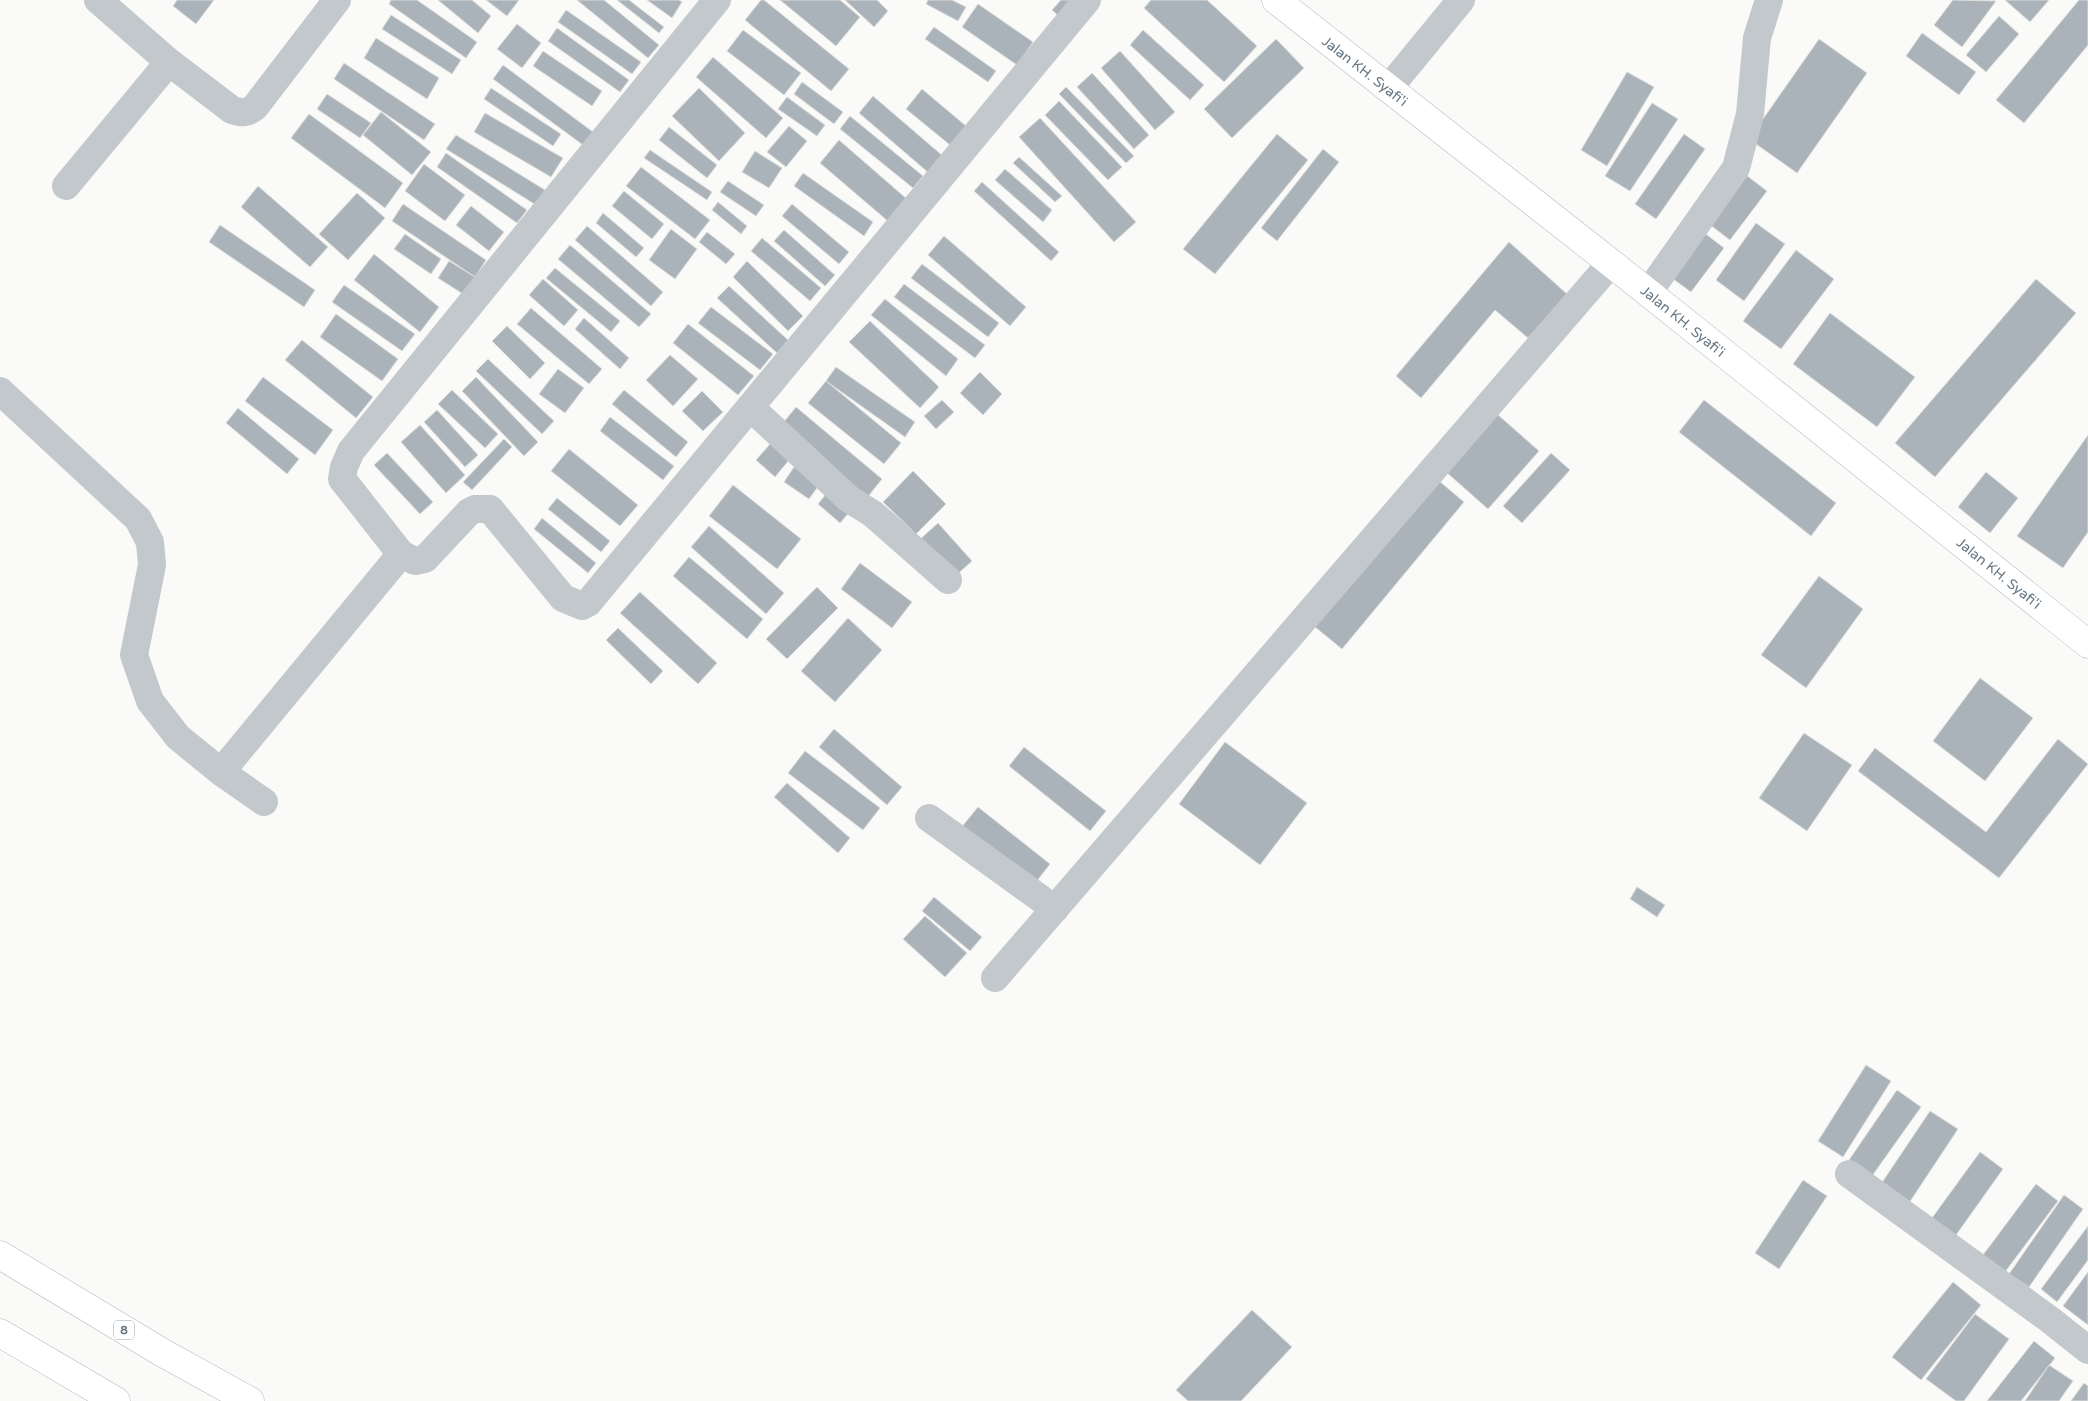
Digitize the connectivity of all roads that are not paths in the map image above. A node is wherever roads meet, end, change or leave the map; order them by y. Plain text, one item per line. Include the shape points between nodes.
1 (98, 0) edge
2 (337, 0) edge
3 (717, 0) edge
4 (1087, 0) edge
5 (1276, 0) edge
6 (1461, 0) edge
7 (1769, 0) edge
8 (170, 62) junction
9 (1388, 89) junction
10 (66, 186) dead end
11 (1611, 263) junction
12 (1648, 293) junction
13 (0, 392) edge
14 (750, 407) junction
15 (402, 554) junction
16 (948, 580) dead end
17 (2088, 644) edge
18 (221, 772) junction
19 (264, 802) dead end
20 (929, 818) dead end
21 (1055, 909) junction
22 (995, 978) dead end
23 (1849, 1174) dead end
24 (0, 1255) edge
25 (0, 1333) edge
26 (2088, 1350) edge
27 (116, 1401) edge
28 (250, 1401) edge

1 - 8 street
2 - 8 street via 249,112 232,110
3 - 15 street via 351,451 342,479
4 - 14 street
5 - 9 main road, Jalan KH. Syafi'i
6 - 9 street
7 - 12 street via 1757,38 1750,114 1736,168
8 - 10 street
9 - 11 main road, Jalan KH. Syafi'i
11 - 12 main road, Jalan KH. Syafi'i
11 - 21 street
12 - 17 main road, Jalan KH. Syafi'i
13 - 18 street via 138,519 150,542 152,565 134,655 150,701 178,737
14 - 15 street via 588,603 582,606 563,598 486,507 469,512 425,559 415,561
14 - 16 street via 849,499 873,514
15 - 18 street
18 - 19 street
20 - 21 street
21 - 22 street
23 - 26 street via 2049,1318
24 - 28 main road, 8
25 - 27 main road

